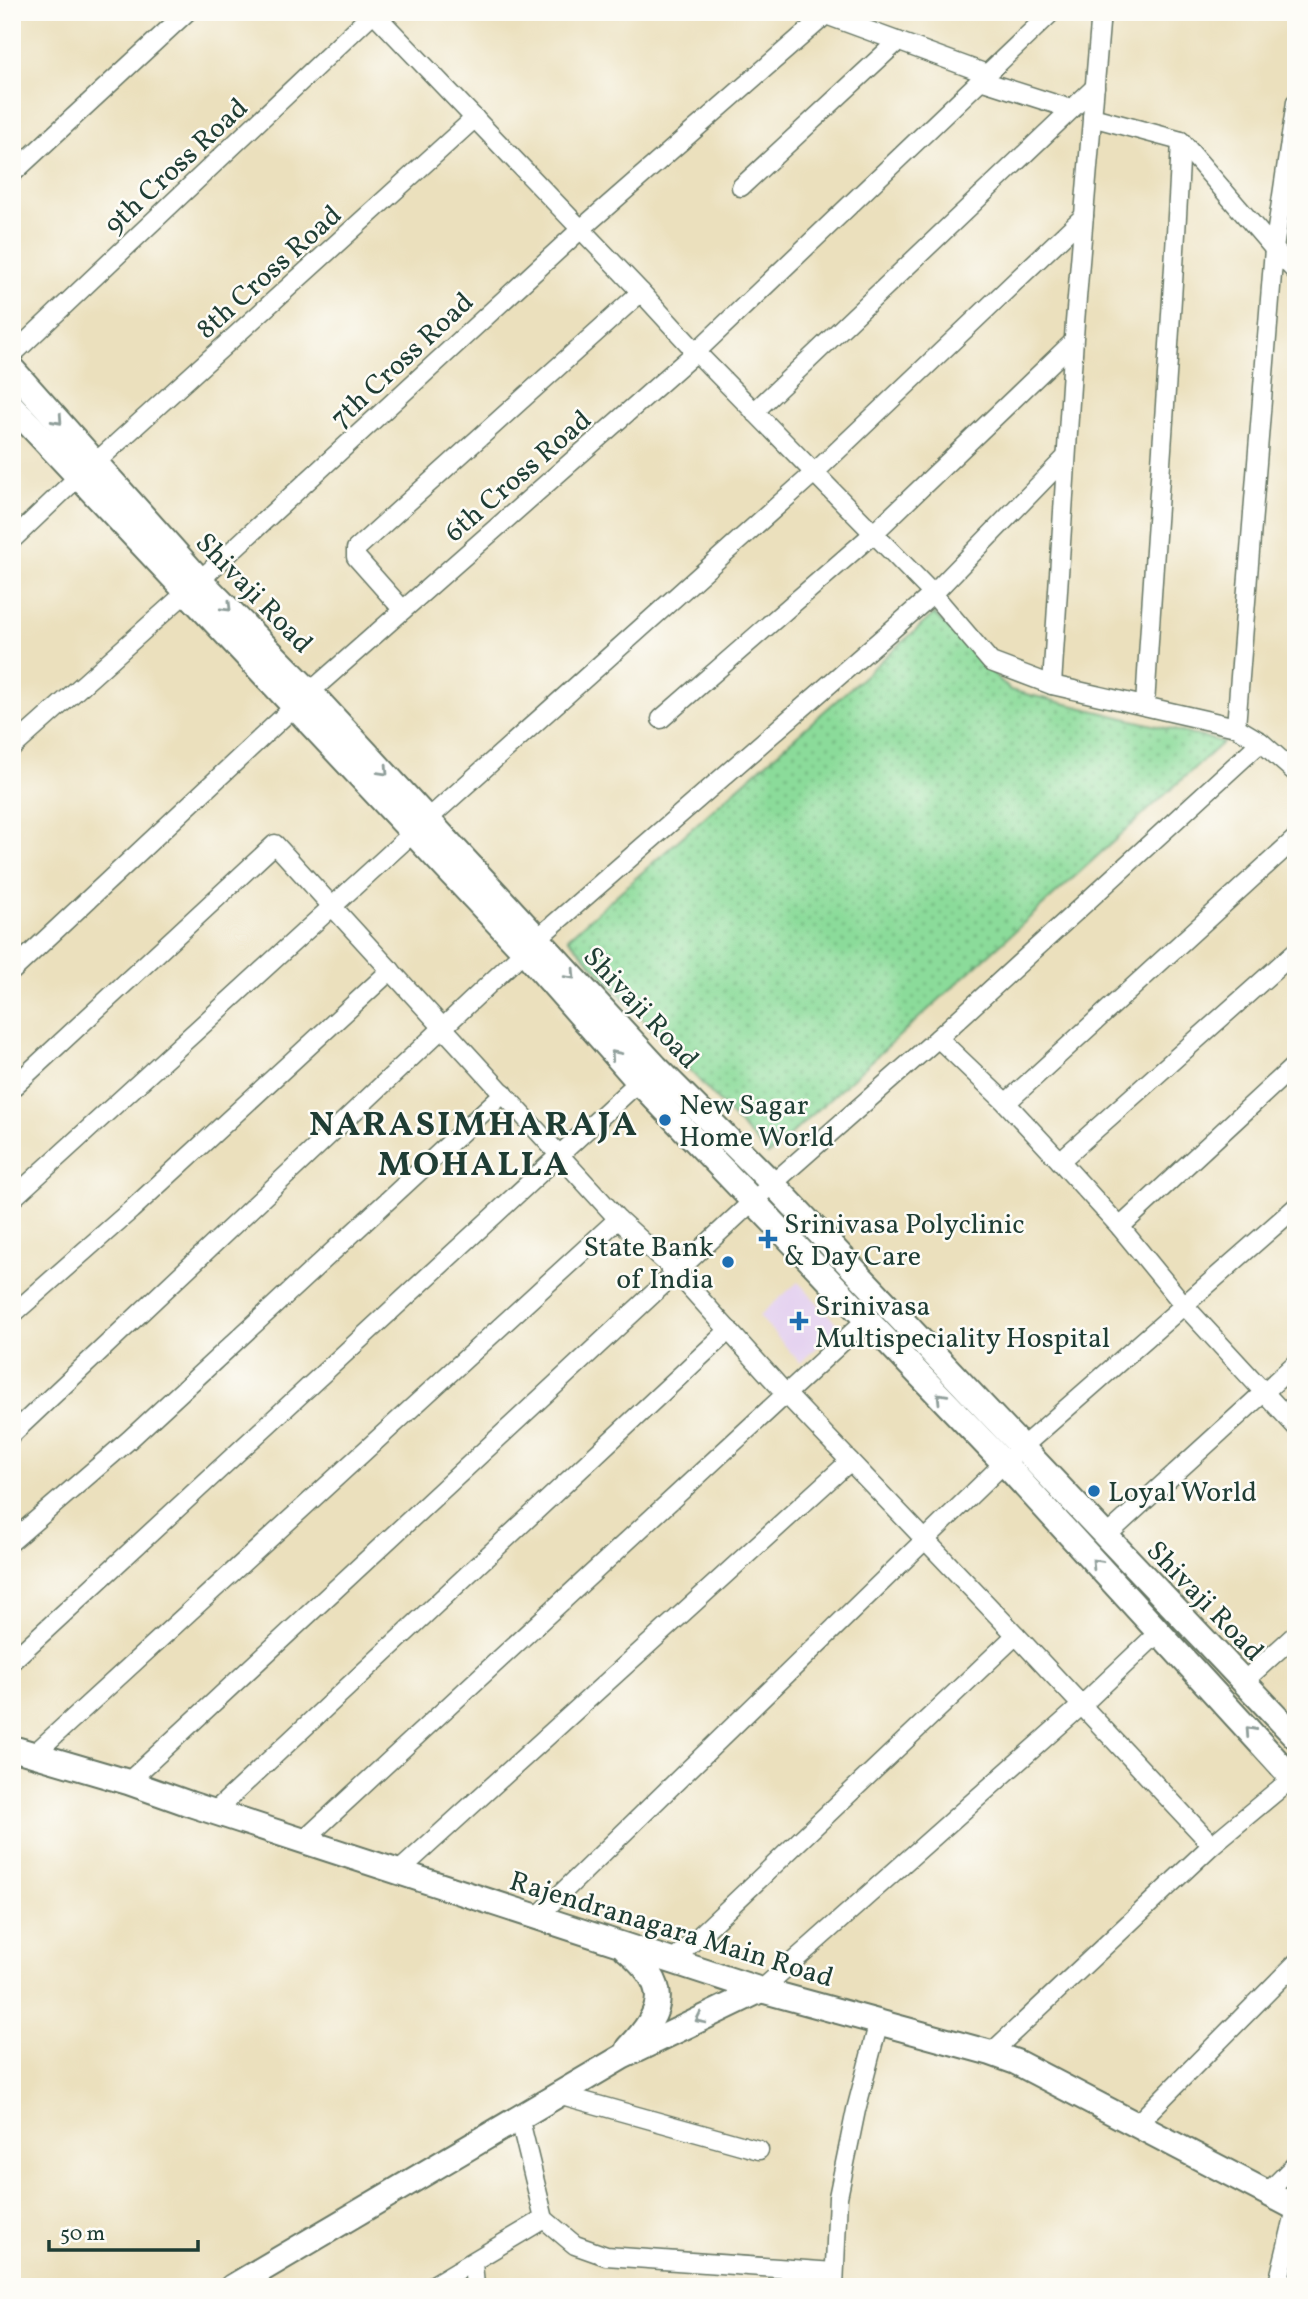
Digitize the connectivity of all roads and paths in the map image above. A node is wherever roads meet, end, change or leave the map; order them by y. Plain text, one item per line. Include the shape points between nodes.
1 (187, 12) edge
2 (1052, 12) edge
3 (1101, 12) edge
4 (373, 13) edge
5 (827, 14) edge
6 (898, 41) junction
7 (984, 77) junction
8 (1095, 87) junction
9 (1296, 102) edge
10 (1071, 109) junction
11 (1092, 117) junction
12 (475, 118) junction
13 (1181, 141) junction
14 (12, 174) edge
15 (741, 187) dead end
16 (1084, 216) junction
17 (581, 229) junction
18 (1273, 249) junction
19 (1296, 272) edge
20 (641, 292) junction
21 (1073, 342) junction
22 (696, 352) junction
23 (12, 355) edge
24 (12, 369) edge
25 (12, 406) edge
26 (754, 412) junction
27 (1066, 457) junction
28 (87, 470) junction
29 (814, 473) junction
30 (874, 533) junction
31 (12, 540) edge
32 (193, 587) junction
33 (933, 594) junction
34 (403, 610) junction
35 (1052, 685) junction
36 (302, 700) junction
37 (1145, 706) junction
38 (661, 719) dead end
39 (1236, 727) junction
40 (1261, 742) junction
41 (12, 748) edge
42 (1296, 774) edge
43 (420, 826) junction
44 (1296, 838) edge
45 (332, 907) junction
46 (531, 945) junction
47 (1296, 951) edge
48 (391, 970) junction
49 (12, 971) edge
50 (444, 1027) junction
51 (938, 1038) junction
52 (1296, 1065) edge
53 (647, 1074) junction
54 (12, 1088) edge
55 (504, 1093) junction
56 (1006, 1103) junction
57 (559, 1153) junction
58 (1060, 1161) junction
59 (763, 1191) junction
60 (12, 1199) edge
61 (1296, 1207) edge
62 (618, 1219) junction
63 (1120, 1227) junction
64 (676, 1272) junction
65 (1183, 1304) junction
66 (12, 1315) edge
67 (867, 1319) junction
68 (729, 1330) junction
69 (1296, 1363) edge
70 (1264, 1392) junction
71 (786, 1394) junction
72 (1296, 1427) edge
73 (12, 1434) edge
74 (1013, 1456) junction
75 (849, 1461) junction
76 (1105, 1537) junction
77 (924, 1539) junction
78 (12, 1541) edge
79 (1160, 1631) junction
80 (1296, 1634) edge
81 (1016, 1635) junction
82 (12, 1661) edge
83 (1243, 1682) junction
84 (1081, 1706) junction
85 (1296, 1737) edge
86 (23, 1752) edge
87 (1295, 1778) edge
88 (128, 1782) junction
89 (214, 1812) junction
90 (303, 1841) junction
91 (1212, 1846) junction
92 (398, 1872) junction
93 (537, 1917) junction
94 (620, 1944) junction
95 (673, 1961) junction
96 (1296, 1963) edge
97 (761, 1990) junction
98 (879, 2021) junction
99 (991, 2053) junction
100 (622, 2057) junction
101 (558, 2094) junction
102 (519, 2116) junction
103 (1136, 2124) junction
104 (759, 2150) dead end
105 (1296, 2164) edge
106 (1267, 2193) junction
107 (1296, 2209) edge
108 (544, 2219) junction
109 (473, 2262) junction
110 (834, 2279) edge
111 (232, 2287) edge
112 (430, 2287) edge
113 (475, 2287) edge
114 (1277, 2287) edge

1 - 14 street
2 - 7 street, 6th Cross Road
3 - 8 street
4 - 12 street
4 - 23 street, 9th Cross Road
5 - 6 street
5 - 17 street, 7th Cross Road
6 - 7 street
6 - 15 street
7 - 10 street
7 - 22 street, 6th Cross Road
8 - 10 street
8 - 11 street
9 - 18 street
10 - 26 street
11 - 13 street
11 - 16 street
12 - 17 street
12 - 28 street, 8th Cross Road
13 - 18 street
13 - 37 street
16 - 21 street
16 - 29 street
17 - 20 street
17 - 32 street, 7th Cross Road
18 - 19 street
18 - 39 street
20 - 22 street
20 - 34 street via 356,549 356,557
21 - 27 street
21 - 30 street
22 - 26 street
22 - 34 street, 6th Cross Road
24 -> 28 street, Shivaji Road
25 - 28 street
26 - 29 street
27 - 33 street
27 - 35 street
28 - 31 street, 8th Cross Road
28 - 32 street, Shivaji Road
29 - 30 street
29 - 43 street
30 - 33 street
30 - 38 street
32 - 36 street, Shivaji Road
32 - 41 street, 7th Cross Road
33 - 35 street via 991,662
33 - 46 street
34 - 36 street, 6th Cross Road
35 - 37 street
36 - 43 street, Shivaji Road
36 - 49 street, 6th Cross Road
37 - 39 street
39 - 40 street
40 - 42 street
40 - 51 street
43 - 45 street
43 - 46 street, Shivaji Road
44 - 56 street
45 - 48 street
45 - 54 street via 275,844
45 - 60 street
46 - 50 street
46 - 53 street, Shivaji Road
47 - 58 street
48 - 50 street
48 - 66 street
50 - 55 street
50 - 73 street
51 - 56 street
51 - 59 street
52 - 63 street
53 - 57 street
53 - 59 street, Shivaji Road
55 - 57 street
55 - 78 street via 129,1440
56 - 58 street
57 - 62 street
57 - 82 street
58 - 63 street
59 - 64 street
59 - 67 street
59 - 74 street, Shivaji Road
61 - 65 street
62 - 64 street
62 - 86 street
63 - 65 street
64 - 68 street
64 - 88 street
65 - 70 street
65 - 74 street
67 - 71 street
74 -> 67 street
68 - 71 street
68 - 89 street
69 - 70 street
70 - 72 street
70 - 76 street
71 - 75 street
71 - 90 street
74 - 76 street, Shivaji Road
74 - 77 street
79 -> 74 street
75 - 77 street
75 - 92 street
76 - 83 street, Shivaji Road
77 - 81 street
77 - 93 street
79 - 84 street
87 -> 79 street
80 - 83 street
81 - 84 street
81 - 95 street
83 - 85 street, Shivaji Road
84 - 91 street
84 - 97 street
86 - 88 street, Rajendranagara Main Road
87 - 91 street
88 - 89 street, Rajendranagara Main Road
89 - 90 street, Rajendranagara Main Road
90 - 92 street, Rajendranagara Main Road
91 - 99 street
92 - 93 street, Rajendranagara Main Road
93 - 94 street, Rajendranagara Main Road
94 - 95 street, Rajendranagara Main Road
94 - 100 street via 646,1966 656,1982 657,2004 649,2027
95 - 97 street, Rajendranagara Main Road
96 - 103 street
97 - 98 street, Rajendranagara Main Road
97 -> 100 street
98 - 99 street, Rajendranagara Main Road
98 - 110 street via 838,2197
99 - 103 street, Rajendranagara Main Road
100 - 101 street
101 - 102 street
101 - 104 street
102 - 108 street
102 - 111 street
103 - 106 street, Rajendranagara Main Road
105 - 106 street
106 - 107 street, Rajendranagara Main Road
107 - 114 street
108 - 109 street
108 - 110 street via 575,2245 606,2256
109 - 112 street
109 - 113 street

